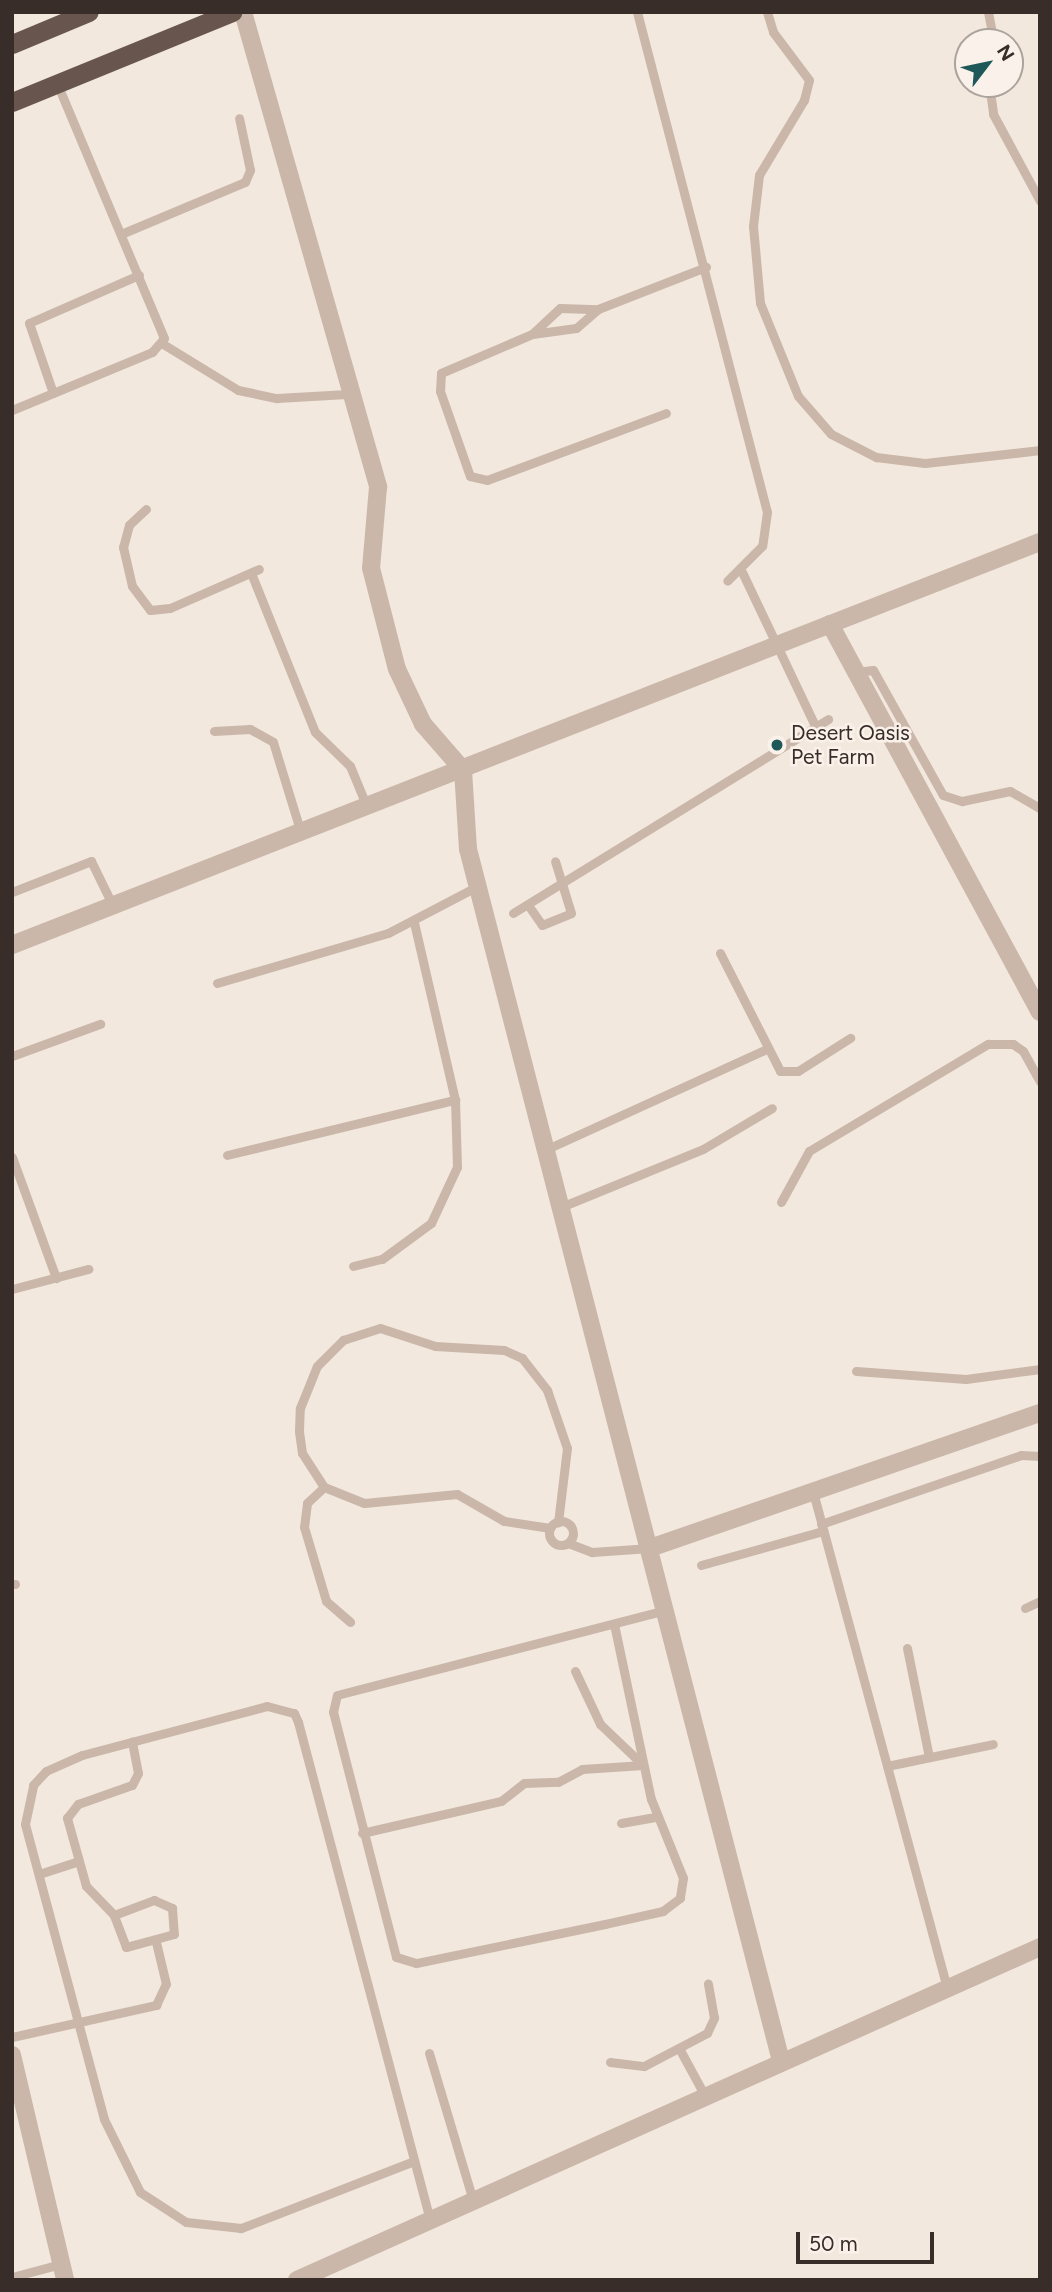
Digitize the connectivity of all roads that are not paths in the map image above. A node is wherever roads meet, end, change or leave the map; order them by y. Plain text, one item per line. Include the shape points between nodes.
1 (89, 12) edge
2 (232, 12) edge
3 (243, 12) edge
4 (637, 12) edge
5 (767, 12) edge
6 (12, 44) edge
7 (57, 84) junction
8 (991, 98) edge
9 (12, 103) edge
10 (239, 118) dead end
11 (1040, 201) edge
12 (121, 234) junction
13 (706, 267) junction
14 (139, 275) junction
15 (598, 309) junction
16 (532, 334) junction
17 (163, 344) junction
18 (53, 393) junction
19 (347, 394) junction
20 (12, 410) edge
21 (666, 413) dead end
22 (1040, 450) edge
23 (146, 509) dead end
24 (1040, 542) edge
25 (742, 572) junction
26 (727, 581) dead end
27 (830, 624) junction
28 (776, 646) junction
29 (856, 672) junction
30 (828, 719) dead end
31 (816, 728) junction
32 (214, 731) dead end
33 (463, 770) junction
34 (368, 807) junction
35 (1040, 808) edge
36 (301, 833) junction
37 (555, 861) dead end
38 (564, 884) junction
39 (478, 886) junction
40 (12, 892) edge
41 (528, 905) junction
42 (113, 906) junction
43 (513, 913) dead end
44 (414, 923) junction
45 (12, 945) edge
46 (720, 953) dead end
47 (217, 983) dead end
48 (1040, 1012) edge
49 (100, 1024) dead end
50 (849, 1038) dead end
51 (766, 1049) junction
52 (12, 1056) edge
53 (1040, 1082) edge
54 (455, 1100) junction
55 (772, 1108) dead end
56 (547, 1149) junction
57 (228, 1155) dead end
58 (12, 1157) edge
59 (781, 1202) dead end
60 (561, 1207) junction
61 (354, 1266) dead end
62 (88, 1269) dead end
63 (56, 1278) junction
64 (12, 1289) edge
65 (1040, 1369) edge
66 (856, 1371) dead end
67 (1040, 1413) edge
68 (1040, 1456) edge
69 (324, 1487) junction
70 (813, 1492) junction
71 (554, 1525) junction
72 (822, 1527) junction
73 (568, 1543) junction
74 (650, 1548) junction
75 (701, 1565) dead end
76 (1040, 1601) edge
77 (1025, 1608) dead end
78 (666, 1610) junction
79 (350, 1622) dead end
80 (614, 1624) junction
81 (907, 1648) dead end
82 (575, 1671) dead end
83 (132, 1742) junction
84 (993, 1744) dead end
85 (929, 1757) junction
86 (643, 1765) junction
87 (887, 1766) junction
88 (656, 1817) junction
89 (621, 1823) dead end
90 (362, 1833) junction
91 (77, 1862) junction
92 (38, 1874) junction
93 (114, 1915) junction
94 (156, 1942) junction
95 (1040, 1947) edge
96 (708, 1984) dead end
97 (947, 1988) junction
98 (78, 2021) junction
99 (12, 2037) edge
100 (680, 2050) junction
101 (429, 2053) dead end
102 (12, 2055) edge
103 (781, 2061) junction
104 (610, 2062) dead end
105 (15, 2076) edge
106 (705, 2096) junction
107 (414, 2161) junction
108 (473, 2201) junction
109 (429, 2220) junction
110 (63, 2272) edge
111 (12, 2277) edge
112 (297, 2280) edge

1 - 6 highway
2 - 7 highway
3 - 19 street
4 - 13 lane
5 - 22 lane via 773,32 809,80 804,100 767,156 753,226 760,303 798,396 831,434 888,459 973,460
7 - 9 highway
7 - 12 lane
8 - 11 lane via 993,114
10 - 12 lane via 250,170 245,182
12 - 14 lane
13 - 15 lane
13 - 25 lane via 767,512 762,545
14 - 17 lane
14 - 18 lane via 29,323
15 - 16 lane via 562,334
15 - 16 lane via 560,308
16 - 21 lane via 441,373 440,391 470,476 487,480
17 - 18 lane
17 - 19 lane via 238,390 277,398
18 - 20 lane
19 - 33 street via 378,487 371,568 397,669 423,724
23 - 34 lane via 130,524 123,547 141,604 170,608 255,571 315,732 350,766
24 - 27 street
25 - 26 lane
25 - 28 lane
27 - 28 street
27 - 29 street
28 - 31 lane
28 - 33 street
29 - 35 lane via 873,670 943,795 962,801 1010,791
29 - 48 street
30 - 31 lane
31 - 38 lane
32 - 36 lane via 250,729 273,742
33 - 34 street
33 - 39 street via 464,830
34 - 36 street
36 - 42 street
37 - 38 lane
38 - 41 lane
38 - 41 lane via 570,915 542,925
39 - 44 lane
39 - 56 street
40 - 42 lane via 91,861
41 - 43 lane
42 - 45 street
44 - 47 lane
44 - 54 lane
46 - 51 lane
49 - 52 lane
50 - 51 lane via 790,1073 780,1071
51 - 56 lane
53 - 59 lane via 1023,1051 1000,1041 988,1044 809,1151
54 - 57 lane
54 - 61 lane via 460,1137 447,1196 408,1244
55 - 60 lane via 703,1149
56 - 60 street
58 - 63 lane
60 - 74 street
62 - 63 lane
63 - 64 lane
65 - 66 lane via 966,1380
67 - 70 street
68 - 72 lane via 1021,1455
69 - 71 lane via 364,1503 457,1494 504,1521
69 - 71 lane via 302,1453 300,1409 307,1385 335,1346 380,1328 435,1346 504,1350 537,1372 567,1448
69 - 79 lane via 307,1503 304,1527 326,1601
70 - 72 lane
70 - 74 street
71 - 73 lane via 553,1542
71 - 73 lane via 572,1528
72 - 75 lane
72 - 87 lane
73 - 74 lane via 592,1552
74 - 78 street
76 - 77 lane
78 - 80 lane
78 - 103 street
80 - 86 lane
80 - 90 lane via 337,1695 333,1712
81 - 85 lane
82 - 86 lane via 600,1724
83 - 91 lane via 138,1773 132,1785 69,1811 67,1828
83 - 92 lane via 64,1760 33,1786 25,1824
83 - 107 lane via 277,1704 294,1713
84 - 85 lane
85 - 87 lane
86 - 88 lane
86 - 90 lane via 582,1769 558,1782 524,1783 502,1801
87 - 97 lane
88 - 89 lane
88 - 90 lane via 682,1878 680,1898 670,1907 416,1963 390,1949
91 - 92 lane
91 - 93 lane via 93,1896
92 - 98 lane
93 - 94 lane via 126,1947
93 - 94 lane via 165,1900 176,1929
94 - 98 lane via 166,1984 156,2005
95 - 97 street
96 - 100 lane via 714,2018 707,2033
97 - 103 street
98 - 99 lane
98 - 107 lane via 124,2169 151,2201 186,2222 213,2229 268,2222
100 - 104 lane via 645,2066
100 - 106 lane
101 - 108 lane
102 - 105 street
103 - 106 street
105 - 110 street
106 - 108 street
107 - 109 lane
108 - 109 street
109 - 112 street
110 - 111 lane

